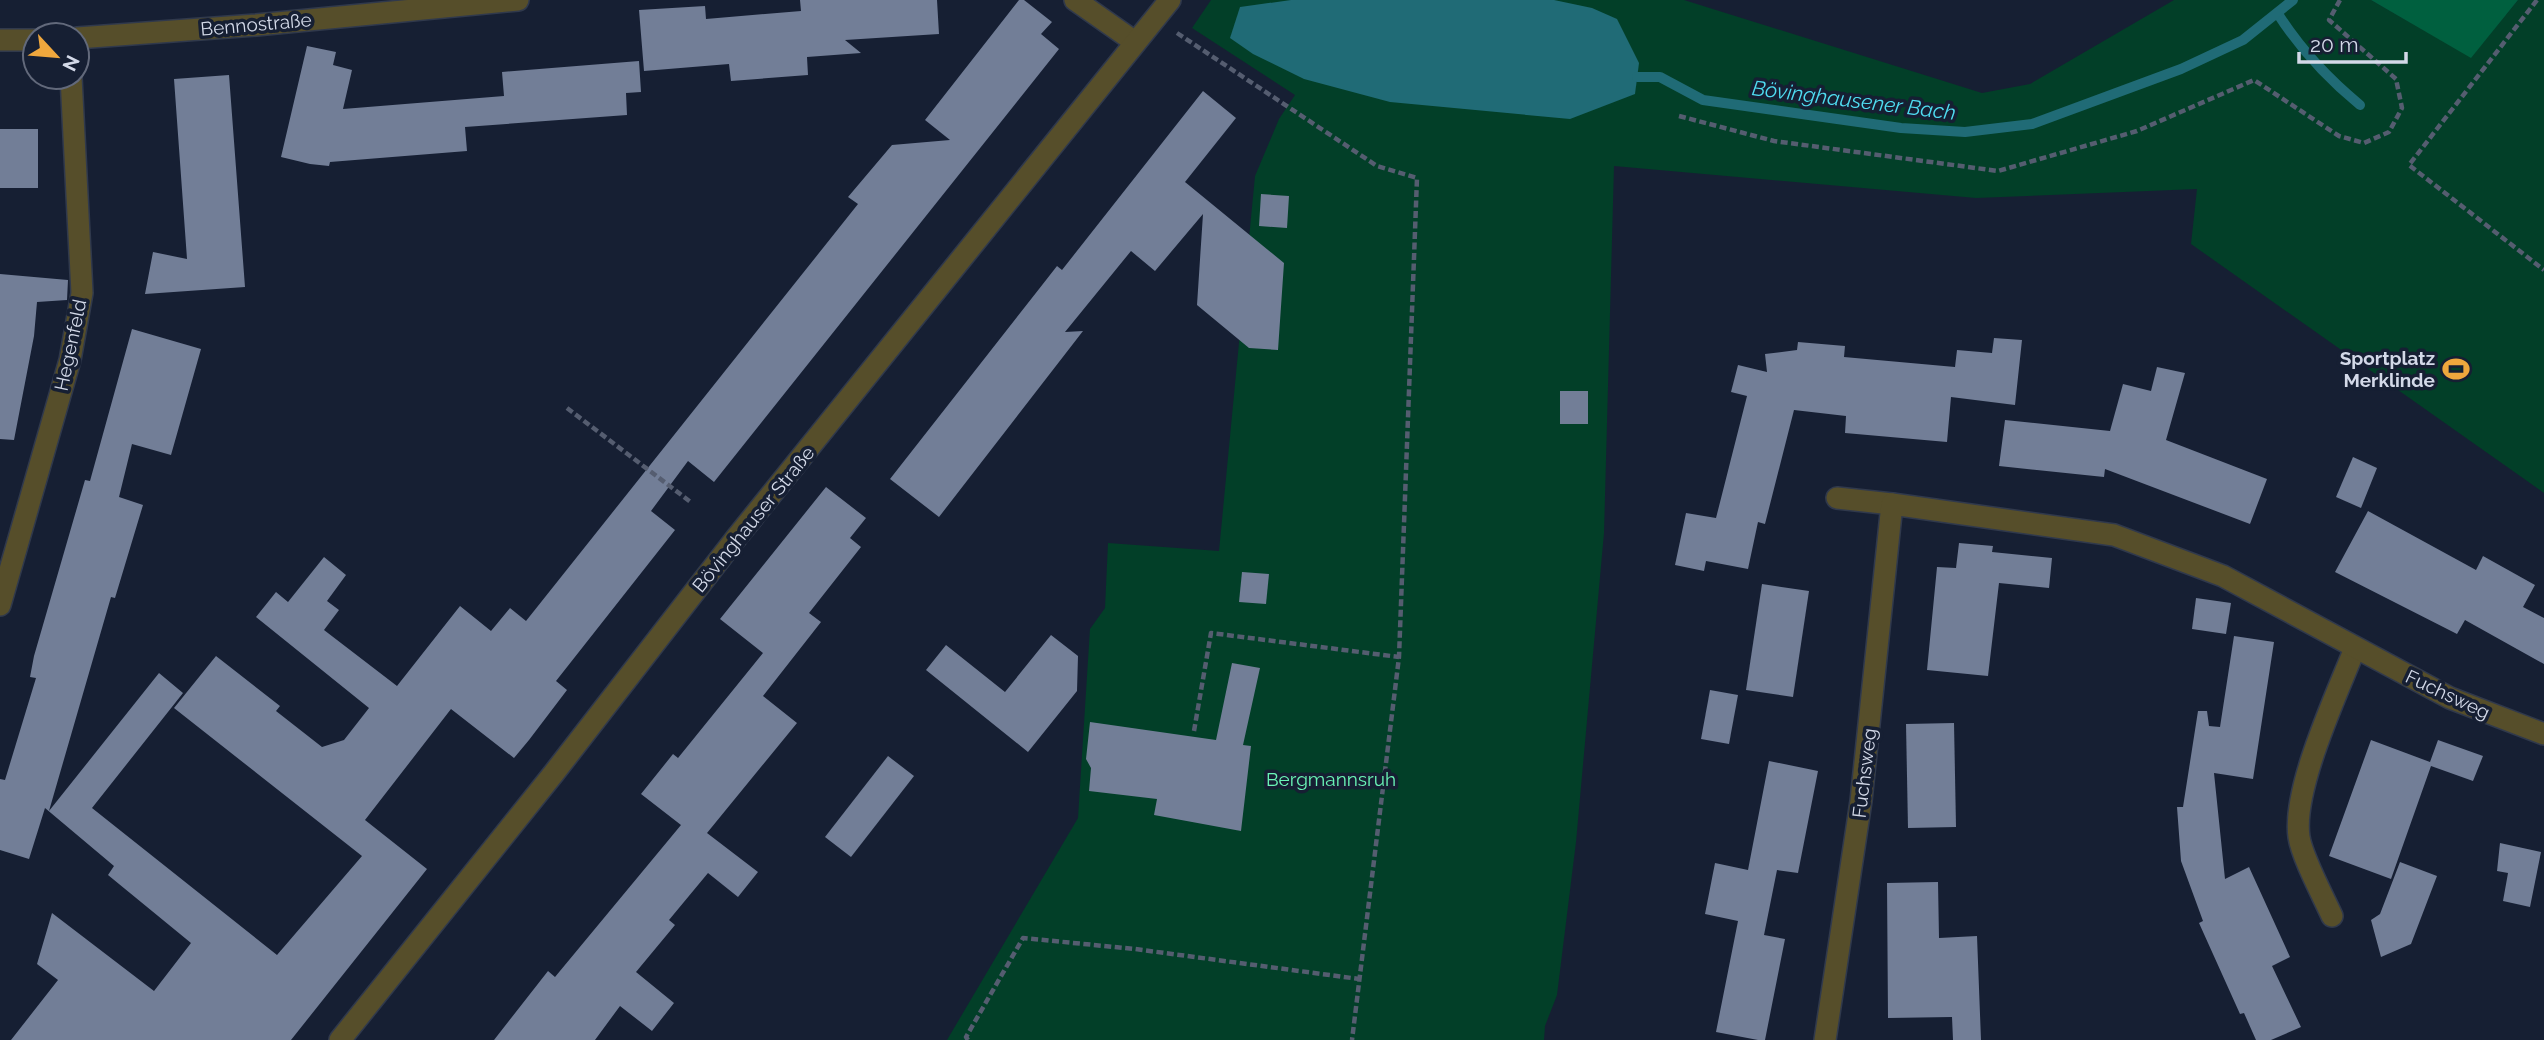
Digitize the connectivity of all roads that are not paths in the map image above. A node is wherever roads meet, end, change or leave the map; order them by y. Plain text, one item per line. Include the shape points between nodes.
1 (518, 0) edge
2 (1075, 0) edge
3 (1170, 0) edge
4 (91, 37) edge
5 (0, 40) edge
6 (21, 40) edge
7 (1135, 42) junction
8 (72, 91) edge
9 (1837, 498) dead end
10 (1892, 504) junction
11 (0, 605) edge
12 (2355, 648) junction
13 (2544, 734) edge
14 (2332, 916) dead end
15 (340, 1040) edge
16 (1825, 1040) edge

1 - 4 street, Bennostraße
2 - 7 street
3 - 7 street, Bövinghauser Straße
5 - 6 street
7 - 15 street, Bövinghauser Straße
8 - 11 street, Hegenfeld via 82,293 70,360
9 - 10 street, Fuchsweg
10 - 12 street, Fuchsweg via 2114,534 2223,576
10 - 16 street, Fuchsweg via 1861,800
12 - 13 street, Fuchsweg via 2450,698
12 - 14 street via 2316,746 2299,837

